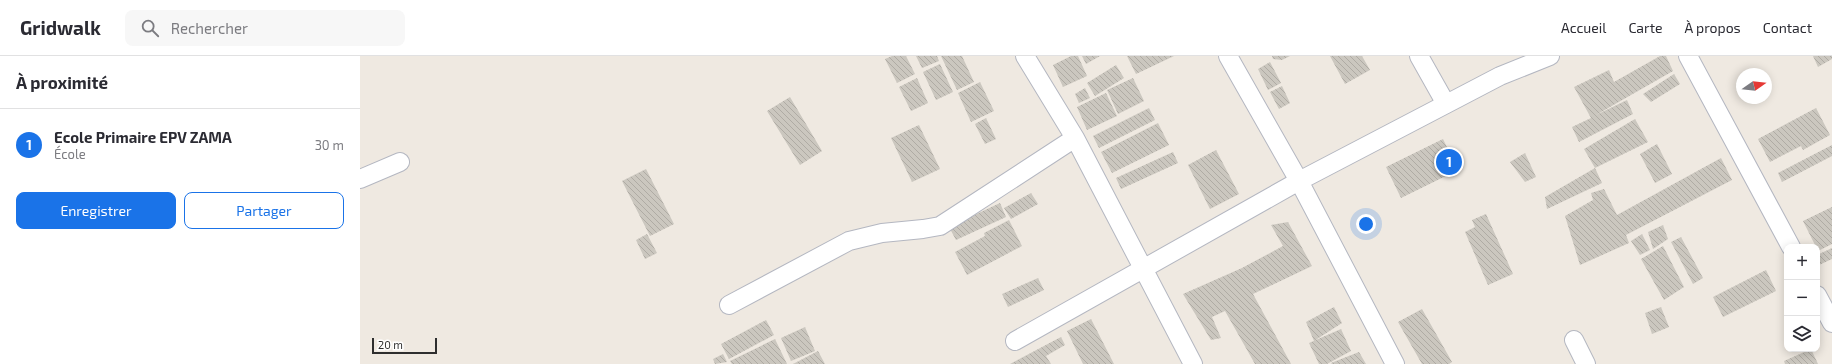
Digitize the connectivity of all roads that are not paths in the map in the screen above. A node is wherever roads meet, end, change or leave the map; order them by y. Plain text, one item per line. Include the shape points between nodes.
1 (1025, 56) edge
2 (1228, 56) edge
3 (1419, 56) edge
4 (1550, 56) edge
5 (1688, 56) edge
6 (1446, 104) junction
7 (1076, 138) junction
8 (400, 162) dead end
9 (360, 179) edge
10 (1299, 181) junction
11 (1789, 244) edge
12 (1143, 268) junction
13 (1820, 301) edge
14 (729, 305) dead end
15 (1832, 323) edge
16 (1574, 340) dead end
17 (1015, 341) dead end
18 (1193, 364) edge
19 (1395, 364) edge
20 (1586, 364) edge

1 - 7 street
2 - 10 street
3 - 6 street
4 - 6 street via 1500,76
5 - 11 street
6 - 10 street
7 - 12 street
7 - 14 street via 940,226 882,233 849,241
8 - 9 street
10 - 12 street
10 - 19 street
12 - 17 street
12 - 18 street
13 - 15 street
16 - 20 street

